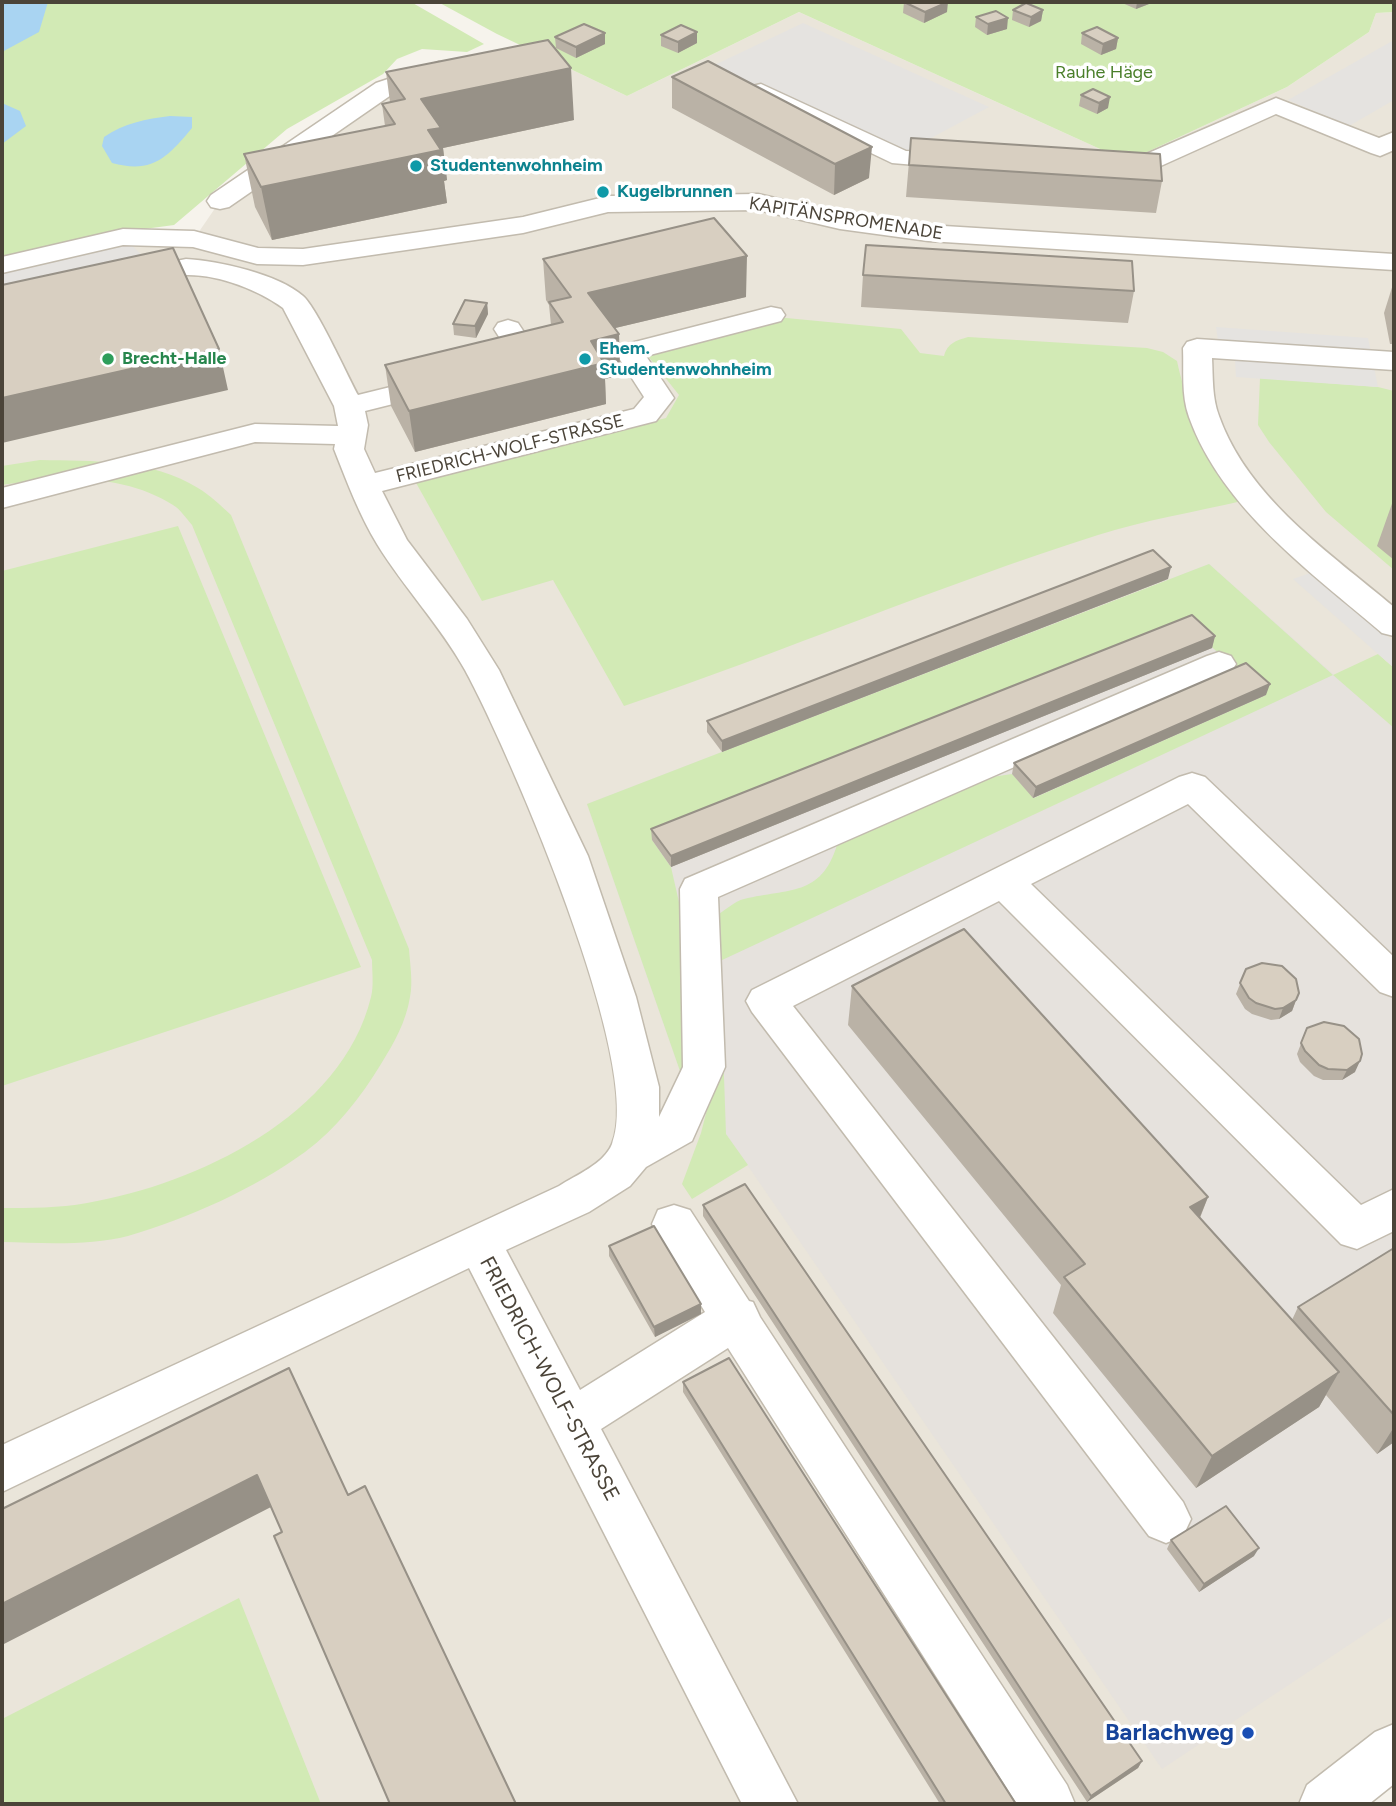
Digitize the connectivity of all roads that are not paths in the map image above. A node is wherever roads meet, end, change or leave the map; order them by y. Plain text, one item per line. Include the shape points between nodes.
1 (439, 69) edge
2 (735, 79) edge
3 (1394, 140) edge
4 (981, 162) edge
5 (1087, 167) edge
6 (287, 187) edge
7 (220, 201) junction
8 (1394, 262) edge
9 (2, 265) edge
10 (254, 268) junction
11 (108, 283) edge
12 (771, 315) dead end
13 (508, 329) dead end
14 (1394, 360) edge
15 (526, 362) edge
16 (465, 378) edge
17 (350, 420) junction
18 (363, 486) junction
19 (2, 498) edge
20 (1394, 625) edge
21 (1219, 664) dead end
22 (1003, 881) junction
23 (1394, 981) edge
24 (631, 1154) junction
25 (1394, 1208) edge
26 (674, 1224) dead end
27 (478, 1242) junction
28 (737, 1317) junction
29 (572, 1422) junction
30 (2, 1469) edge
31 (1166, 1519) dead end
32 (1394, 1751) edge
33 (771, 1804) edge
34 (1048, 1804) edge
35 (1326, 1804) edge

1 - 7 street via 385,88
2 - 4 street via 901,158
3 - 5 street via 1380,148 1276,106 1134,169
6 - 7 street
7 - 10 street
8 - 10 street, KAPITÄNSPROMENADE via 928,233 840,221 758,202 608,204 523,225
9 - 10 street via 123,237 194,239
10 - 11 street via 187,267
10 - 17 street via 295,303
12 - 18 street, FRIEDRICH-WOLF-STRASSE via 629,352 659,397 645,415
13 - 15 street
14 - 20 street via 1197,348 1203,414 1224,457 1288,531
16 - 17 street
17 - 18 street via 349,449
17 - 19 street via 255,433
18 - 24 street via 393,544 482,670 569,856 616,996 638,1087 638,1126
21 - 24 street, FRIEDRICH-WOLF-STRASSE via 699,889 704,1066 677,1128
22 - 23 street via 1192,786
22 - 25 street via 1357,1230
22 - 31 street via 765,1001
24 - 27 street, FRIEDRICH-WOLF-STRASSE via 615,1173 574,1199
26 - 28 street
27 - 29 street, FRIEDRICH-WOLF-STRASSE
27 - 30 street
28 - 29 street
28 - 34 street
29 - 33 street, FRIEDRICH-WOLF-STRASSE
32 - 35 street

